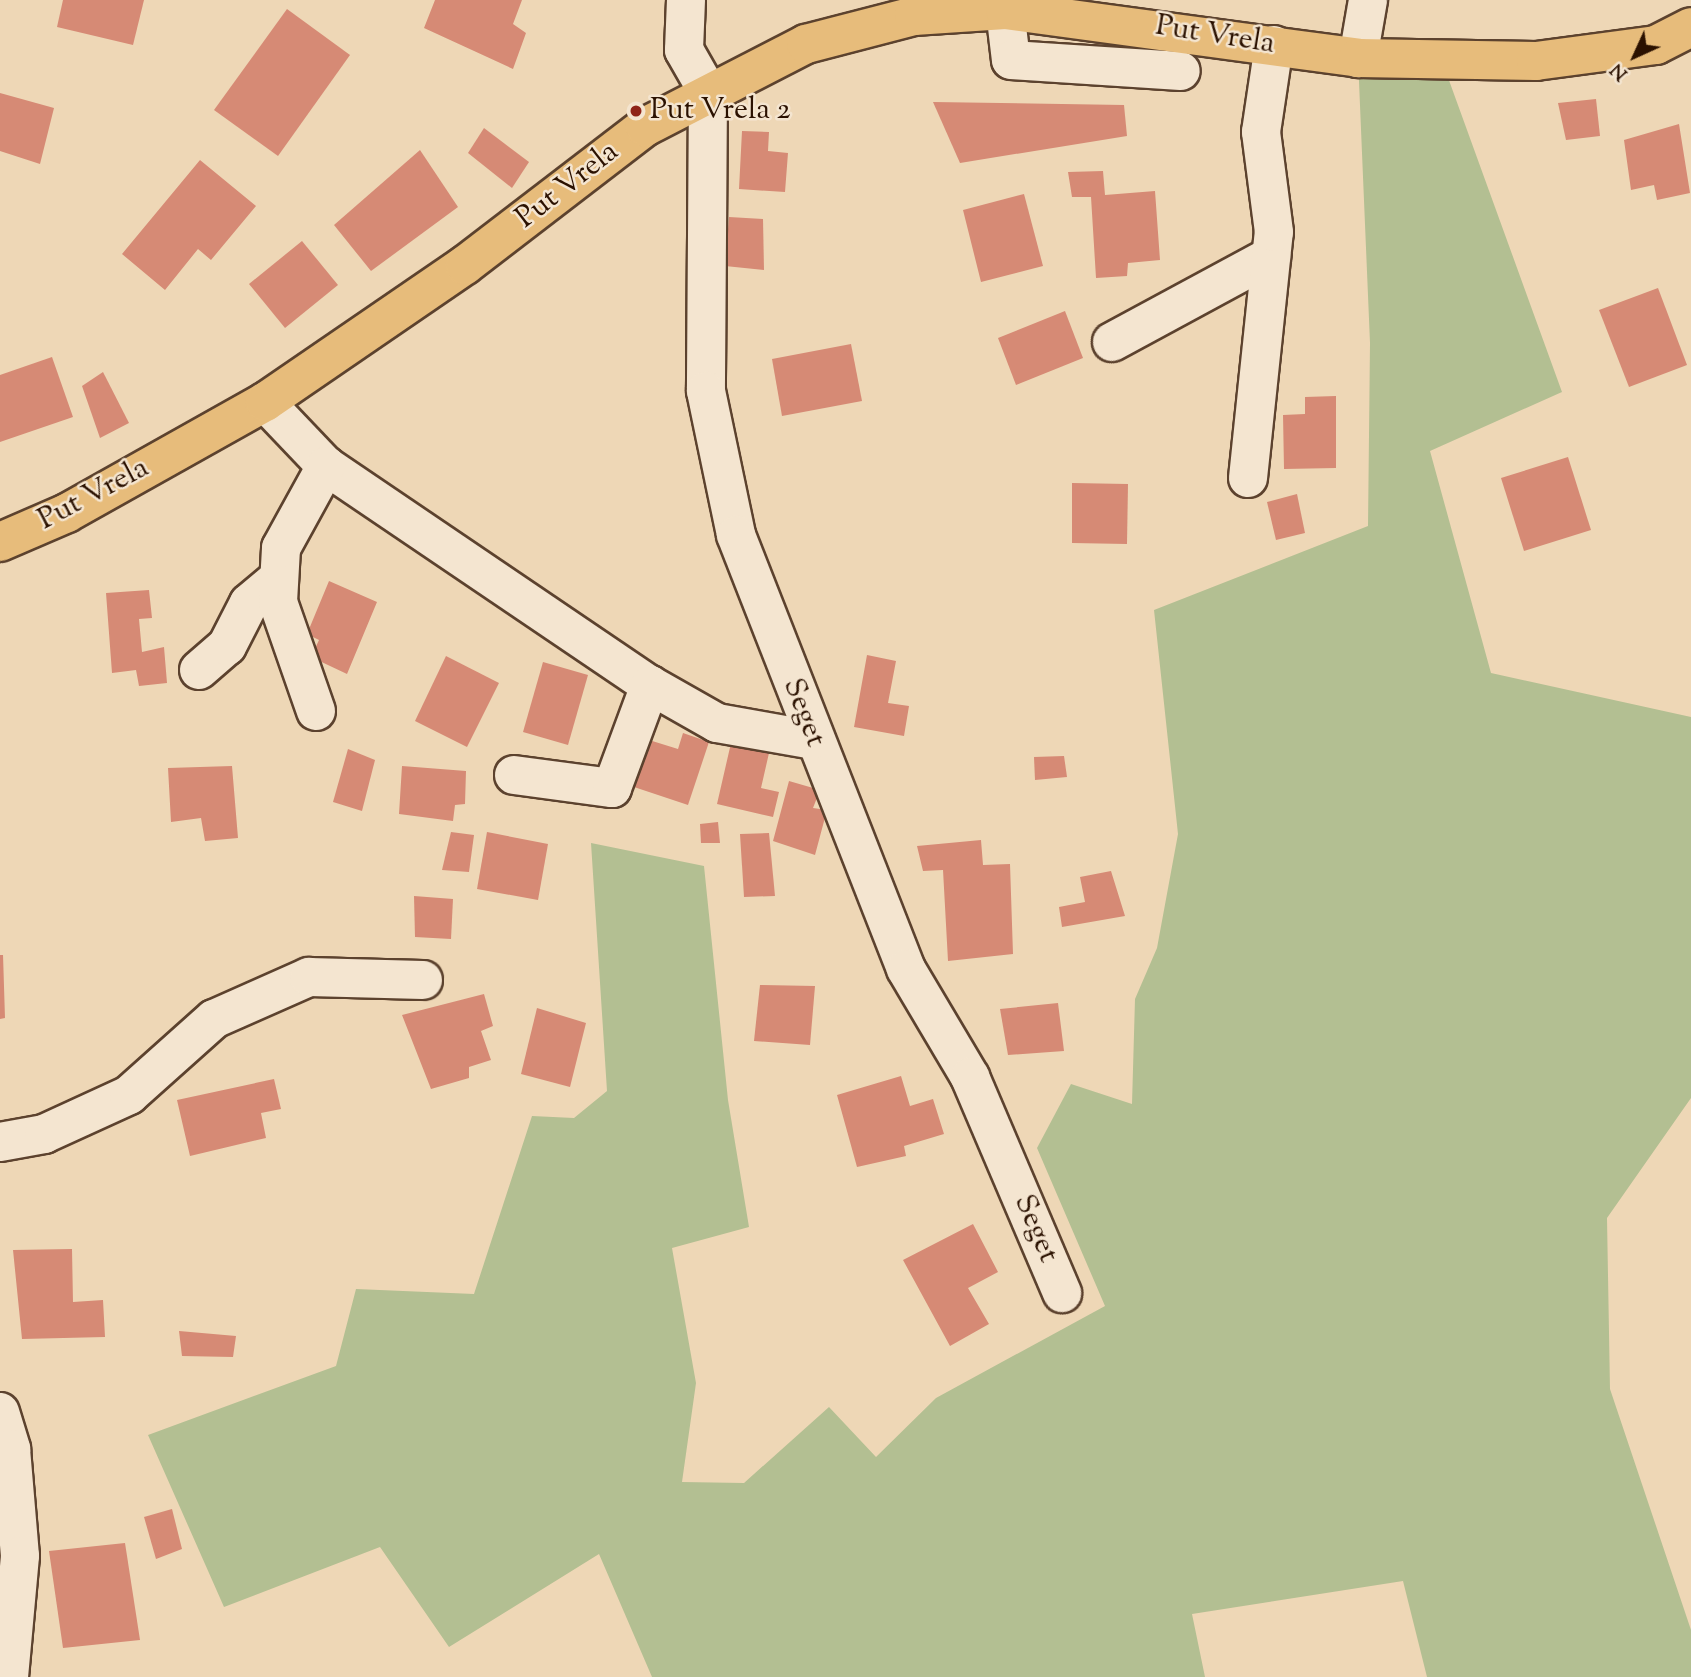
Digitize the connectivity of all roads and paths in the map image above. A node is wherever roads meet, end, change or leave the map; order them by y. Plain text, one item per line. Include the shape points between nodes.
1 (686, 0) edge
2 (1368, 0) edge
3 (1005, 10) junction
4 (888, 11) edge
5 (1691, 27) edge
6 (1274, 45) junction
7 (1358, 58) junction
8 (1181, 71) dead end
9 (708, 92) junction
10 (1271, 256) junction
11 (1112, 342) dead end
12 (265, 402) junction
13 (326, 466) junction
14 (1248, 478) dead end
15 (0, 542) edge
16 (279, 578) junction
17 (200, 670) dead end
18 (650, 685) junction
19 (316, 711) dead end
20 (813, 740) junction
21 (514, 775) dead end
22 (424, 979) dead end
23 (0, 1142) edge
24 (1062, 1293) dead end
25 (0, 1412) edge
26 (20, 1556) junction
27 (9, 1677) edge
28 (34, 1677) edge

1 - 9 street via 684,50
2 - 7 street
3 - 4 main road, Put Vrela
3 - 6 main road, Put Vrela
3 - 8 street via 1011,60
4 - 9 main road, Put Vrela via 806,44
5 - 7 main road, Put Vrela via 1656,45 1536,61
6 - 7 main road, Put Vrela
6 - 10 street via 1261,132
9 - 12 main road, Put Vrela via 645,127 466,265
9 - 20 street, Seget via 706,391 736,535
10 - 11 street
10 - 14 street
12 - 13 street
12 - 15 main road, Put Vrela via 67,513
13 - 16 street via 281,548
13 - 18 street
16 - 17 street via 249,603 227,646
16 - 19 street via 278,602
18 - 20 street via 717,723
18 - 21 street via 612,788
20 - 24 street, Seget via 906,970 970,1077
22 - 23 street via 309,977 214,1019 129,1095 44,1134
25 - 26 street via 11,1449
26 - 27 street
26 - 28 street

